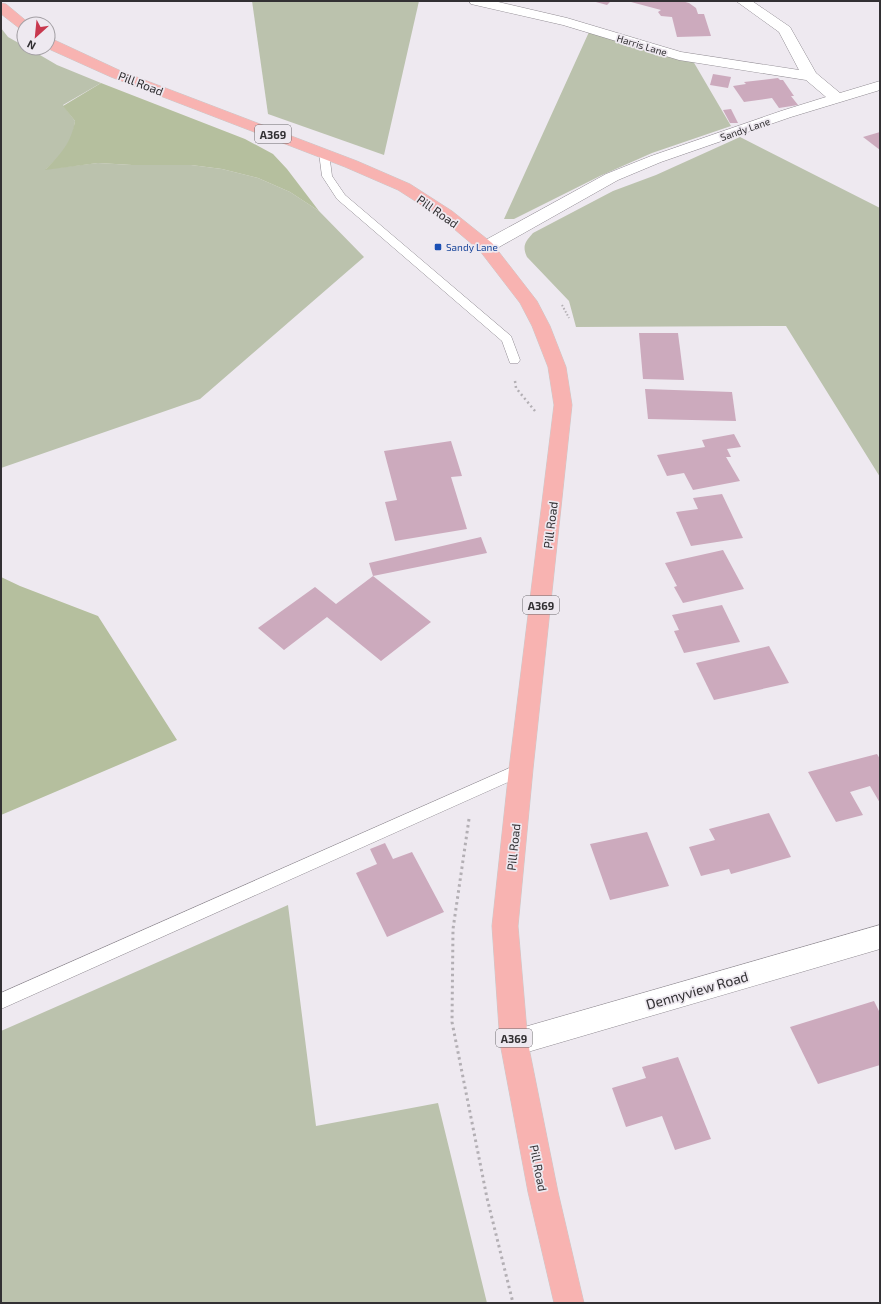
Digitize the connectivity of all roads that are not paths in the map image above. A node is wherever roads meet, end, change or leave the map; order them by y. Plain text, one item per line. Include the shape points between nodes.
1 (476, 1) edge
2 (743, 1) edge
3 (1, 6) edge
4 (16, 18) edge
5 (56, 47) edge
6 (810, 76) junction
7 (880, 85) edge
8 (837, 98) junction
9 (324, 153) junction
10 (486, 247) junction
11 (514, 360) road end
12 (521, 769) junction
13 (880, 937) edge
14 (1, 1001) edge
15 (514, 1042) junction
16 (569, 1303) edge

1 - 6 street, Harris Lane via 567,22 679,56
2 - 6 street via 785,30
3 - 4 main road
5 - 9 main road, Pill Road / A369 via 116,74
6 - 8 street
7 - 8 street, Sandy Lane
8 - 10 street, Sandy Lane via 656,159 612,178
9 - 10 main road, Pill Road / A369 via 404,187 446,214
9 - 11 lane via 327,176 341,197 507,339
10 - 12 main road, Pill Road / A369 via 528,301 541,326 557,367 562,405
12 - 14 lane
12 - 15 main road, Pill Road / A369 via 505,926
13 - 15 street, Dennyview Road
15 - 16 main road, Pill Road / A369 via 543,1192

